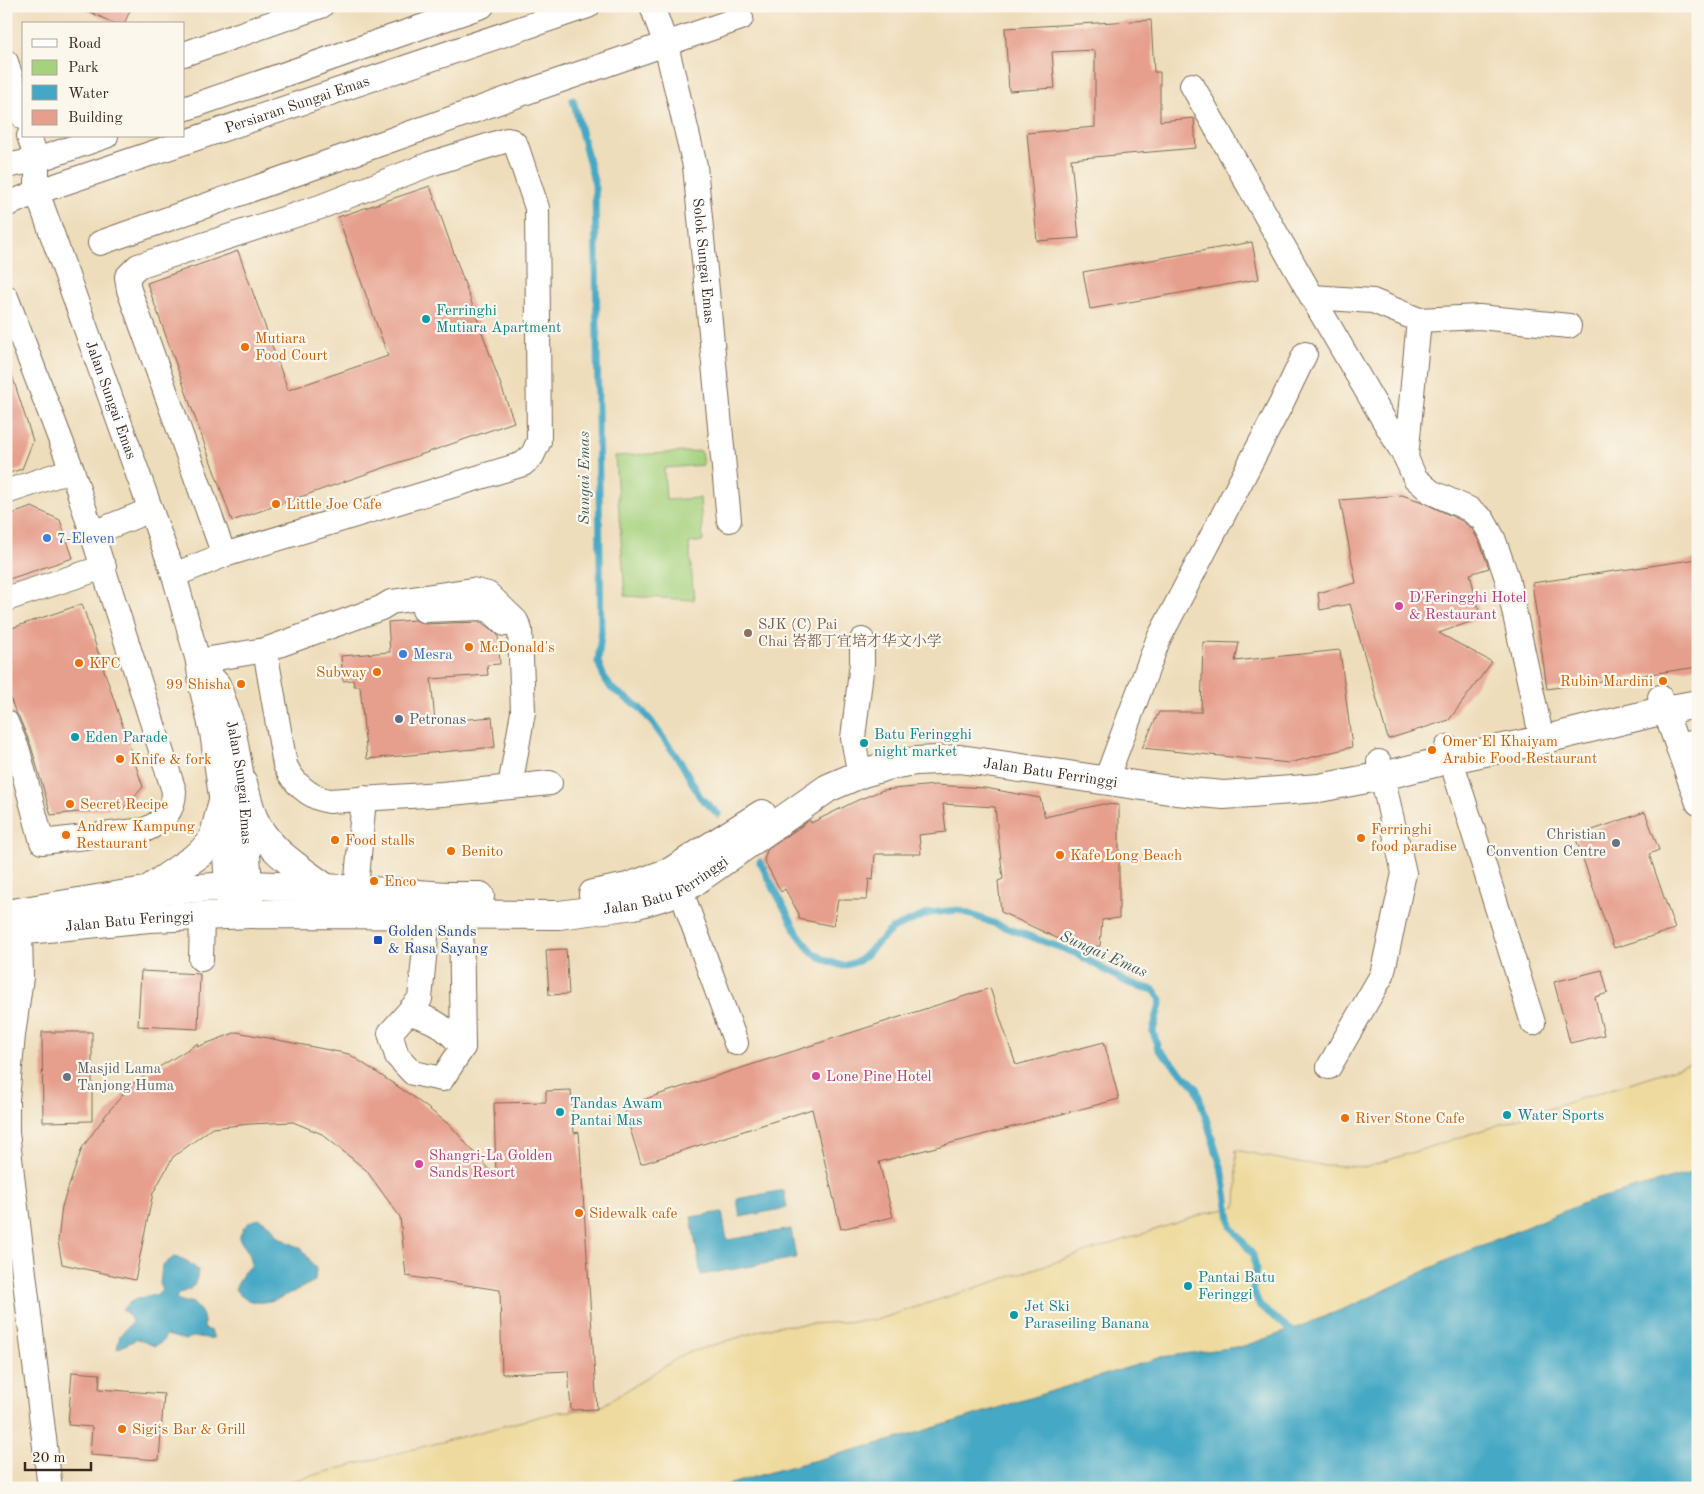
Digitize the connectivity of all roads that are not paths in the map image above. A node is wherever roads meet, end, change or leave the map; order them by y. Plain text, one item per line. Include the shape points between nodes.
1 (322, 6) edge
2 (482, 6) edge
3 (588, 6) edge
4 (652, 6) edge
5 (741, 18) dead end
6 (666, 45) junction
7 (185, 54) edge
8 (13, 67) edge
9 (1192, 85) dead end
10 (22, 109) edge
11 (185, 109) edge
12 (30, 138) edge
13 (100, 138) edge
14 (37, 160) junction
15 (6, 166) edge
16 (37, 192) junction
17 (6, 205) edge
18 (100, 243) dead end
19 (6, 297) edge
20 (1312, 297) junction
21 (1420, 320) junction
22 (1569, 326) dead end
23 (1305, 354) dead end
24 (1406, 458) junction
25 (72, 470) junction
26 (6, 492) edge
27 (151, 510) junction
28 (729, 520) dead end
29 (93, 533) junction
30 (224, 555) junction
31 (104, 567) junction
32 (174, 575) junction
33 (6, 599) edge
34 (862, 640) dead end
35 (264, 650) junction
36 (198, 662) junction
37 (1698, 690) edge
38 (1663, 703) junction
39 (1698, 704) edge
40 (6, 722) edge
41 (1540, 734) junction
42 (1688, 744) edge
43 (1449, 753) junction
44 (860, 766) junction
45 (1381, 769) junction
46 (1109, 774) junction
47 (243, 783) junction
48 (550, 783) dead end
49 (510, 787) junction
50 (364, 798) junction
51 (1698, 803) edge
52 (222, 804) junction
53 (676, 881) junction
54 (239, 885) junction
55 (326, 888) junction
56 (356, 890) junction
57 (145, 891) junction
58 (454, 905) junction
59 (228, 915) junction
60 (428, 916) junction
61 (11, 925) edge
62 (201, 959) dead end
63 (14, 978) edge
64 (409, 1012) junction
65 (1533, 1023) dead end
66 (9, 1036) edge
67 (736, 1043) dead end
68 (462, 1047) junction
69 (1329, 1067) dead end
70 (7, 1099) edge
71 (50, 1488) edge

1 - 7 street
2 - 11 street
3 - 16 street, Persiaran Sungai Emas
4 - 6 street, Solok Sungai Emas
5 - 6 street
6 - 18 street
6 - 28 street, Solok Sungai Emas via 695,166
8 - 10 street
9 - 20 street
12 - 14 street, Jalan Sungai Emas
13 - 14 street
14 - 15 street
14 - 16 street, Jalan Sungai Emas
16 - 17 street, Persiaran Sungai Emas
16 - 27 street, Jalan Sungai Emas
19 - 25 street
20 - 21 street via 1373,302
20 - 24 street
21 - 22 street via 1480,317
21 - 24 street
23 - 46 street via 1158,640
24 - 41 street via 1415,478 1431,492 1469,509 1483,520 1493,538 1507,578
25 - 26 street
25 - 29 street
27 - 29 street
27 - 32 street, Jalan Sungai Emas
29 - 31 street
30 - 30 street via 523,464 532,456 538,441 537,208 512,141 430,164 320,207 138,266 127,277
30 - 32 street
31 - 33 street
31 - 40 street via 174,791 174,803 160,823 145,830 42,842 18,751
32 - 36 street, Jalan Sungai Emas
34 - 44 street via 853,738
35 - 36 street
35 - 49 street via 391,602 472,590 484,592 516,621 520,630 523,712
35 - 50 street via 288,772 306,791 321,800
36 - 47 street, Jalan Sungai Emas via 218,684 233,727
36 - 52 street, Jalan Sungai Emas
37 - 38 main road, Jalan Batu Ferringgi
38 - 39 main road, Jalan Batu Ferringgi
38 - 41 main road, Jalan Batu Ferringgi
38 - 42 street
41 - 43 main road, Jalan Batu Ferringgi
42 - 51 street
43 - 45 main road, Jalan Batu Ferringgi
43 - 65 street
44 - 46 main road, Jalan Batu Ferringgi via 910,747 956,746
44 - 53 main road, Jalan Batu Ferringgi via 838,768 820,778
45 - 46 main road, Jalan Batu Ferringgi via 1226,781
45 - 69 street via 1404,873 1382,975
47 - 54 street, Jalan Sungai Emas
47 - 55 main road via 254,818 264,836 278,852
48 - 49 street
49 - 50 street
50 - 56 street
52 - 54 street, Jalan Sungai Emas
52 - 57 main road via 212,838 200,854
53 - 58 main road, Jalan Batu Ferringgi via 634,905 559,915
53 - 67 street
54 - 55 main road, Jalan Batu Ferringgi
54 - 57 main road, Jalan Batu Feringgi
54 - 59 street, Jalan Sungai Emas
55 - 56 main road, Jalan Batu Ferringgi
56 - 58 main road, Jalan Batu Ferringgi
57 - 61 main road, Jalan Batu Feringgi
58 - 60 main road, Jalan Batu Ferringgi
58 - 68 street
59 - 60 main road, Jalan Batu Ferringgi
59 - 61 main road, Jalan Batu Feringgi
59 - 62 street, Jalan Sungai Emas
60 - 64 street via 420,999
61 - 63 street
63 - 66 street
64 - 68 street via 428,1018 450,1032
64 - 68 street via 390,1033 397,1056 413,1073 442,1079
66 - 70 street
70 - 71 street via 7,1133

